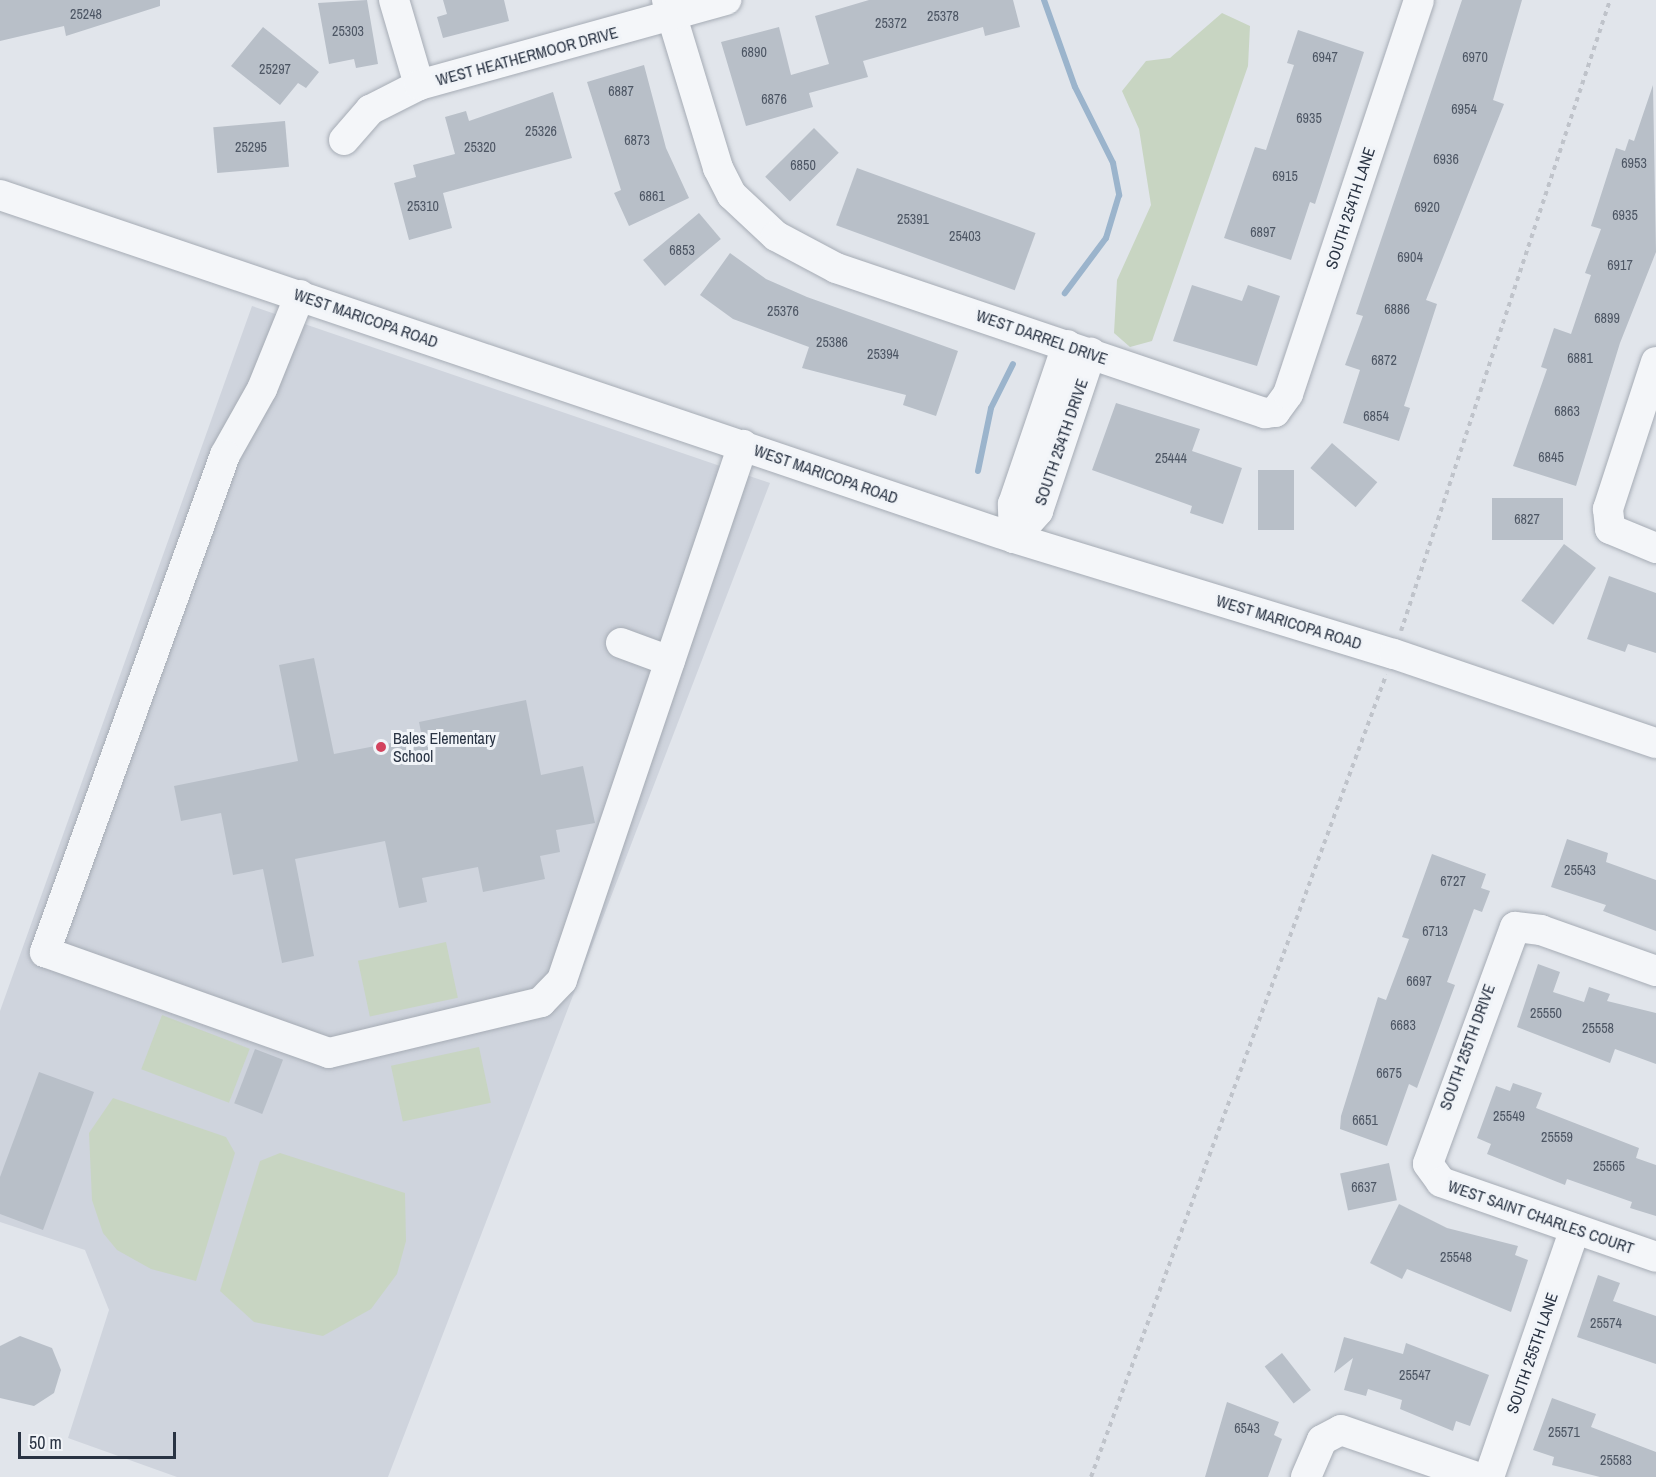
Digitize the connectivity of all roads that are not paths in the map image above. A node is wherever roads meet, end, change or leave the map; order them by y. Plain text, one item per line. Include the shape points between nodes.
1 (394, 0) edge
2 (726, 0) edge
3 (1419, 0) edge
4 (670, 8) edge
5 (419, 86) junction
6 (344, 140) dead end
7 (0, 195) edge
8 (300, 295) junction
9 (1079, 349) junction
10 (1656, 362) edge
11 (1275, 412) joint
12 (743, 445) junction
13 (1014, 538) junction
14 (1656, 548) edge
15 (621, 643) dead end
16 (670, 661) junction
17 (1656, 742) edge
18 (1656, 971) edge
19 (1430, 1170) joint
20 (1575, 1229) junction
21 (1656, 1257) edge
22 (1306, 1477) edge
23 (1477, 1477) edge
24 (1489, 1477) edge

1 - 5 street
2 - 4 street, WEST HEATHERMOOR DRIVE
3 - 11 street, SOUTH 254TH LANE via 1288,394
4 - 5 street, WEST HEATHERMOOR DRIVE
4 - 9 street, WEST DARREL DRIVE via 709,147 732,195 776,236 809,256
5 - 6 street, WEST HEATHERMOOR DRIVE via 370,110
7 - 8 street, WEST MARICOPA ROAD
8 - 12 street, WEST MARICOPA ROAD
8 - 16 street via 262,389 225,455 45,952 329,1053 541,1002 562,980
9 - 11 street, WEST DARREL DRIVE via 1254,411
9 - 13 street, SOUTH 254TH DRIVE via 1013,504
10 - 14 street via 1608,509 1610,529
12 - 13 street, WEST MARICOPA ROAD
12 - 16 street
13 - 17 street, WEST MARICOPA ROAD via 1394,654
15 - 16 street
18 - 19 street, SOUTH 255TH DRIVE via 1541,930 1515,927 1428,1156
19 - 20 street, WEST SAINT CHARLES COURT via 1441,1182
20 - 21 street, WEST SAINT CHARLES COURT
20 - 24 street, SOUTH 255TH LANE
22 - 23 street via 1316,1448 1330,1431 1353,1432

